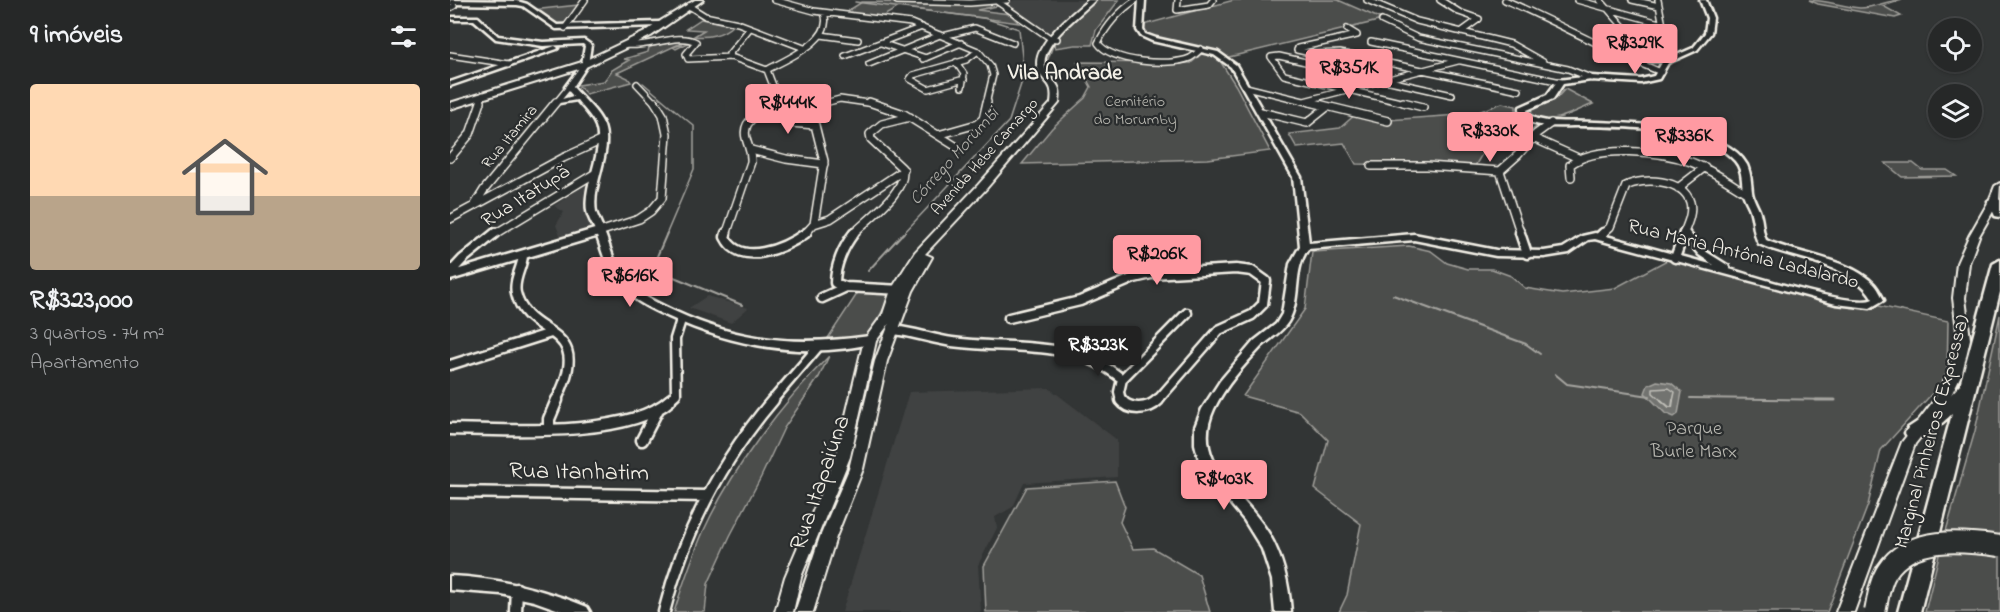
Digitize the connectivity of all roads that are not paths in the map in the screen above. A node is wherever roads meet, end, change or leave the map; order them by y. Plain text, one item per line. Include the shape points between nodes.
1 (585, 0) edge
2 (700, 0) edge
3 (774, 0) edge
4 (1007, 0) edge
5 (1092, 0) edge
6 (1098, 0) edge
7 (1136, 0) edge
8 (1142, 0) edge
9 (1178, 0) edge
10 (1213, 0) edge
11 (1366, 0) edge
12 (1440, 0) edge
13 (1505, 0) edge
14 (1577, 0) edge
15 (1600, 0) edge
16 (1632, 0) edge
17 (1703, 0) edge
18 (897, 1) edge
19 (955, 1) edge
20 (995, 1) edge
21 (455, 3) edge
22 (1658, 3) edge
23 (689, 6) junction
24 (1610, 9) junction
25 (824, 13) junction
26 (453, 20) edge
27 (1382, 21) dead end
28 (1663, 24) junction
29 (922, 27) junction
30 (1470, 27) junction
31 (565, 28) junction
32 (652, 28) junction
33 (750, 28) junction
34 (1347, 29) dead end
35 (1461, 32) junction
36 (821, 35) junction
37 (1630, 35) junction
38 (941, 36) junction
39 (1482, 36) junction
40 (1053, 39) junction
41 (858, 40) dead end
42 (1013, 42) dead end
43 (1371, 42) dead end
44 (568, 43) junction
45 (881, 43) junction
46 (961, 43) junction
47 (626, 45) junction
48 (804, 48) junction
49 (1201, 49) junction
50 (903, 50) junction
51 (978, 51) junction
52 (450, 55) edge
53 (730, 56) junction
54 (845, 56) dead end
55 (1630, 60) junction
56 (1460, 61) junction
57 (1662, 61) junction
58 (956, 62) junction
59 (509, 64) junction
60 (585, 64) junction
61 (869, 64) dead end
62 (1545, 64) junction
63 (768, 70) junction
64 (1425, 70) junction
65 (1661, 72) junction
66 (1592, 78) junction
67 (964, 80) junction
68 (1385, 80) junction
69 (1561, 82) junction
70 (450, 84) edge
71 (637, 84) dead end
72 (569, 87) junction
73 (962, 87) dead end
74 (1246, 87) junction
75 (1347, 90) junction
76 (1519, 90) dead end
77 (483, 95) junction
78 (1452, 95) dead end
79 (578, 98) junction
80 (559, 101) junction
81 (1305, 101) junction
82 (779, 102) junction
83 (450, 106) edge
84 (1327, 107) junction
85 (1423, 107) dead end
86 (1261, 112) junction
87 (910, 117) junction
88 (1388, 121) dead end
89 (1551, 123) junction
90 (814, 125) junction
91 (938, 135) junction
92 (1531, 136) junction
93 (600, 141) junction
94 (960, 149) dead end
95 (752, 150) junction
96 (450, 158) edge
97 (1578, 158) junction
98 (824, 164) junction
99 (1371, 166) dead end
100 (1704, 167) junction
101 (904, 170) junction
102 (1500, 171) junction
103 (594, 174) junction
104 (1571, 177) dead end
105 (2000, 186) edge
106 (1678, 188) junction
107 (1748, 194) junction
108 (474, 207) junction
109 (1997, 207) edge
110 (450, 219) edge
111 (814, 224) junction
112 (600, 232) junction
113 (1685, 233) junction
114 (1600, 236) junction
115 (1305, 246) junction
116 (1527, 254) junction
117 (523, 256) junction
118 (1675, 258) junction
119 (2000, 264) edge
120 (450, 274) edge
121 (1733, 274) junction
122 (846, 287) junction
123 (902, 290) junction
124 (822, 298) dead end
125 (1186, 313) dead end
126 (1009, 318) dead end
127 (681, 320) junction
128 (892, 332) junction
129 (551, 333) junction
130 (869, 345) junction
131 (818, 347) junction
132 (881, 361) junction
133 (450, 364) edge
134 (1122, 379) junction
135 (1968, 387) junction
136 (657, 411) junction
137 (860, 421) junction
138 (549, 428) junction
139 (450, 429) edge
140 (1914, 433) junction
141 (642, 440) dead end
142 (450, 492) edge
143 (707, 496) junction
144 (2000, 546) edge
145 (450, 583) edge
146 (517, 589) junction
147 (516, 612) edge
148 (582, 612) edge
149 (664, 612) edge
150 (784, 612) edge
151 (804, 612) edge
152 (1283, 612) edge
153 (1845, 612) edge
154 (1875, 612) edge
155 (1909, 612) edge

1 - 31 street
2 - 23 main road
3 - 25 street
4 - 20 street
5 - 40 main road
6 - 40 main road, Avenida Hebe Camargo
7 - 49 street via 1110,24 1099,40 1100,49 1127,59 1188,59
8 - 49 street via 1143,35
9 - 10 street via 1177,10 1209,5
11 - 35 street via 1417,21
12 - 30 street via 1479,20
13 - 55 street
14 - 24 street
15 - 24 street
16 - 22 street
17 - 57 street via 1710,18 1708,33 1695,49
18 - 19 street
19 - 20 street
20 - 40 street
21 - 26 street
21 - 31 street via 517,3 551,25
22 - 28 street
23 - 32 main road
23 - 33 street via 705,16
24 - 28 street
24 - 37 street
25 - 29 street
25 - 36 street via 828,18
26 - 44 street via 476,18 499,38 534,44
27 - 62 street via 1418,38
28 - 37 street via 1665,30 1659,33
29 - 38 street
29 - 45 street
30 - 35 street
30 - 39 street
31 - 32 street via 619,24
32 - 47 main road
33 - 48 street
33 - 53 street
34 - 64 street via 1357,35 1297,50 1330,52
35 - 39 street
36 - 41 street
36 - 48 street
37 - 57 street
38 - 42 street via 973,28
38 - 46 street
38 - 50 street
39 - 62 street via 1522,49
40 - 123 main road, Avenida Hebe Camargo via 1041,67 1057,91 1055,103 919,254
43 - 56 street
44 - 59 street
44 - 60 street via 588,44
45 - 50 street
45 - 54 street
46 - 50 street via 924,58
46 - 51 street
47 - 53 street via 691,39 696,42 687,58
47 - 60 main road
48 - 63 street
49 - 74 street via 1226,59
50 - 61 street
51 - 58 street
51 - 91 street via 993,75 983,119
52 - 59 street
53 - 63 street
55 - 57 street
55 - 65 street
56 - 64 street
56 - 69 street
57 - 65 street
58 - 67 street
58 - 67 street via 909,79 927,89
59 - 70 street
60 - 72 street
60 - 77 main road
62 - 66 street
63 - 82 street
64 - 68 street
64 - 76 street
65 - 66 street via 1657,78 1647,80
66 - 69 street
67 - 73 street
68 - 75 street
68 - 75 street via 1279,56 1270,58 1282,74
68 - 78 street
69 - 89 street via 1550,97 1523,109 1530,120
71 - 112 street via 654,99 666,121 663,195 645,215
72 - 79 street
72 - 80 street, Rua Itamira
74 - 81 street
74 - 86 street
75 - 81 street
75 - 85 street
77 - 83 main road
77 - 96 street via 470,134
79 - 80 street
79 - 93 street via 600,126
80 - 108 street, Rua Itamira
81 - 84 street
82 - 90 street via 787,104 786,114 791,123
82 - 95 street via 778,107 752,117 746,135
84 - 86 street via 1307,123
84 - 88 street
86 - 115 street via 1297,177
87 - 90 street via 883,107 833,98 815,106
87 - 91 street
87 - 101 street via 882,124 870,136
89 - 92 street
89 - 107 street, Rua Maria Antônia Ladalardo via 1644,126 1685,133 1728,151 1739,160
90 - 98 street
91 - 94 street
92 - 97 street
92 - 102 street via 1517,157
93 - 103 street
93 - 108 street
95 - 98 street
95 - 111 street via 724,237 727,246 746,252 777,249 798,241
97 - 100 street via 1608,152 1650,154
97 - 104 street via 1571,165
98 - 111 street
99 - 102 street
100 - 106 street
100 - 107 street
101 - 111 street via 830,219
101 - 122 street via 900,189 865,220 845,247 834,278 835,283
102 - 116 street
103 - 112 street via 591,210
103 - 120 street, Rua Itatupã via 492,237 459,261
105 - 109 main road
106 - 113 street via 1691,203
106 - 114 street via 1652,181 1629,184 1610,227
107 - 121 street, Rua Maria Antônia Ladalardo via 1762,242 1844,270 1866,281 1879,300 1870,305 1851,304
108 - 110 street
109 - 140 main road via 1974,236 1963,263 1959,298 1964,339 1955,373 1941,402
112 - 117 street
112 - 127 street via 608,260 623,283 650,304
113 - 118 street
113 - 121 street via 1702,253
114 - 116 street via 1585,238 1560,253
114 - 118 street, Rua Maria Antônia Ladalardo
115 - 116 street via 1414,237 1497,253
115 - 152 street via 1299,251 1283,322 1258,344 1213,400 1199,433 1206,464 1260,531 1269,550 1279,580
117 - 120 street
117 - 129 street via 515,293 522,307
118 - 121 street, Rua Maria Antônia Ladalardo
119 - 135 highway, Marginal Pinheiros (Expressa)
122 - 123 street
122 - 124 street
123 - 128 main road, Avenida Hebe Camargo
123 - 130 main road, Avenida Hebe Camargo
125 - 134 street
126 - 134 street via 1080,301 1134,278 1171,271 1246,270 1266,281 1263,304 1252,315 1219,330 1155,403 1132,408 1122,402
127 - 131 street via 753,343
127 - 136 street via 673,342 676,394
128 - 132 main road, Rua Itapaiúna
128 - 134 street via 952,342 1048,347 1109,367
129 - 133 street
129 - 138 street via 562,341 570,361
130 - 131 street
130 - 132 main road via 882,343
130 - 137 main road, Rua Itapaiúna
131 - 143 street via 748,432
132 - 137 main road, Rua Itapaiúna
135 - 140 highway via 1944,412
135 - 155 highway, Marginal Pinheiros (Expressa)
136 - 138 street via 621,423
136 - 141 street
137 - 150 main road, Rua Itapaiúna via 795,571
137 - 151 main road, Rua Itapaiúna via 856,469 828,537
138 - 139 street
140 - 153 main road
142 - 143 street, Rua Itanhatim
143 - 149 street via 684,548
144 - 154 highway, bridge via 1963,542 1912,550 1887,570
145 - 146 street
146 - 147 street
146 - 148 street

